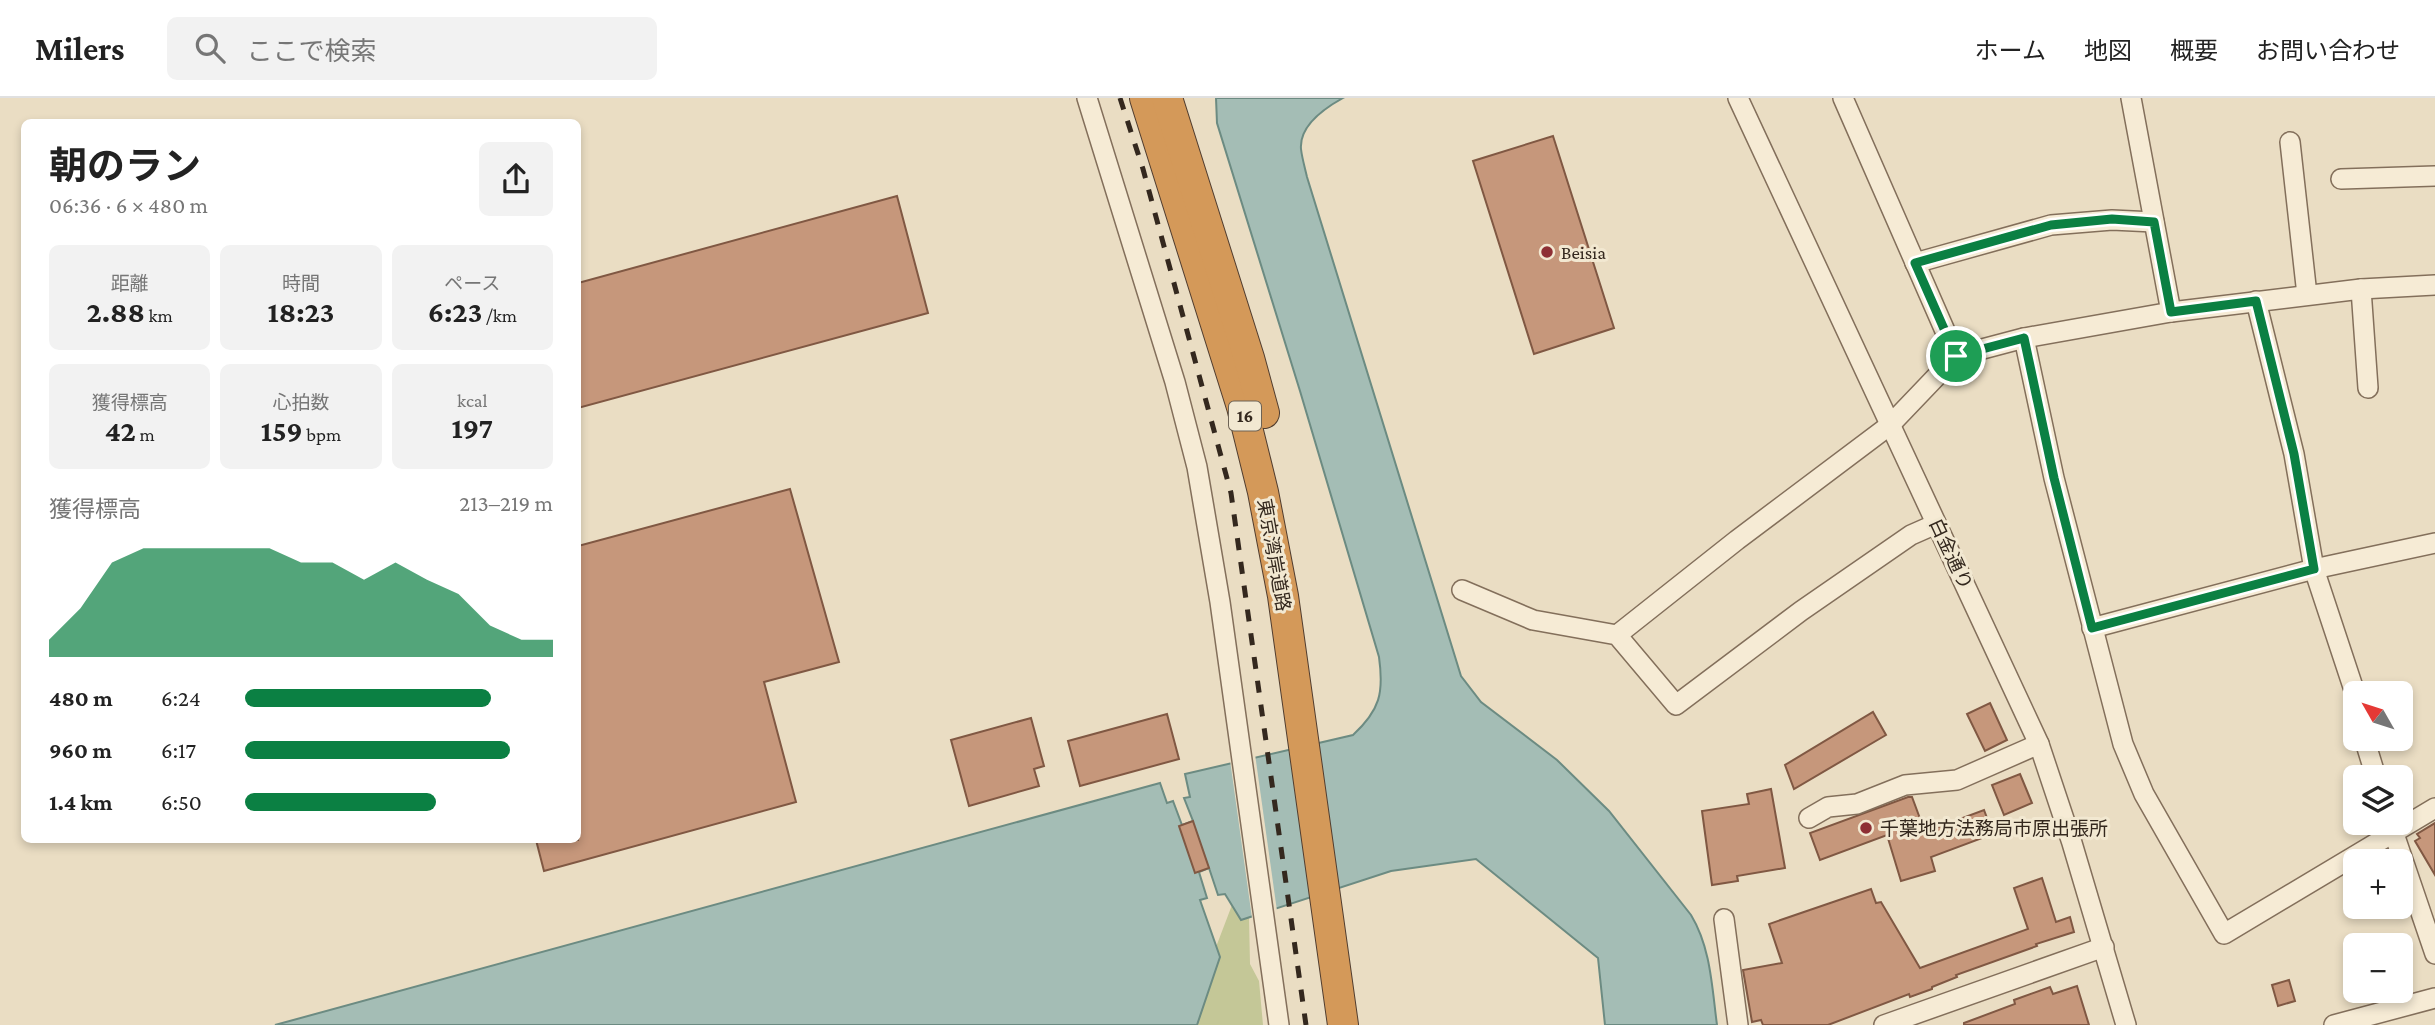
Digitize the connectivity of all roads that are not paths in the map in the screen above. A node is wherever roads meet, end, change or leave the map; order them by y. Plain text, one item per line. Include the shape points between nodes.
1 (1087, 98) edge
2 (1145, 98) edge
3 (1167, 98) edge
4 (1738, 98) edge
5 (1843, 98) edge
6 (2131, 98) edge
7 (2290, 142) dead end
8 (2435, 176) edge
9 (2341, 179) dead end
10 (2154, 222) junction
11 (1915, 263) junction
12 (2435, 285) edge
13 (2361, 289) junction
14 (2306, 295) junction
15 (2256, 301) junction
16 (2171, 312) junction
17 (2024, 338) junction
18 (1956, 356) junction
19 (2368, 388) dead end
20 (1890, 425) junction
21 (1936, 524) junction
22 (2435, 543) edge
23 (2314, 569) junction
24 (1462, 590) dead end
25 (2092, 628) junction
26 (1617, 635) junction
27 (2351, 681) edge
28 (1313, 742) junction
29 (2039, 744) junction
30 (2435, 808) edge
31 (1809, 818) dead end
32 (2413, 818) edge
33 (2379, 835) edge
34 (2395, 835) edge
35 (1334, 886) junction
36 (1724, 919) dead end
37 (2104, 947) junction
38 (2435, 954) edge
39 (2435, 998) edge
40 (1279, 1025) edge
41 (1343, 1025) edge
42 (1363, 1025) edge
43 (1738, 1025) edge
44 (1884, 1025) edge
45 (2126, 1025) edge
46 (2334, 1025) edge

1 - 40 street via 1188,424 1213,553
2 - 28 highway, 東京湾岸道路 / 16 via 1242,407
3 - 28 highway, 東京湾岸道路 / 16 via 1270,433 1287,511
4 - 20 street, 白金通り
5 - 11 street
6 - 10 street
7 - 14 street
8 - 9 street
10 - 11 street via 2112,219 2051,225
10 - 16 street
11 - 18 street
12 - 13 street
13 - 14 street
13 - 19 street
14 - 15 street
15 - 16 street
15 - 23 street via 2294,454
16 - 17 street
17 - 18 street
17 - 25 street
18 - 20 street
20 - 21 street, 白金通り
20 - 26 street
21 - 26 street via 1911,535 1801,611 1676,705
21 - 29 street, 白金通り
22 - 23 street
23 - 25 street
23 - 27 street
24 - 26 street via 1533,620
25 - 33 street via 2123,744 2144,794 2224,934
28 - 35 highway, 東京湾岸道路 / 16
29 - 31 street via 1956,780 1905,785 1857,804 1828,807
29 - 37 street, 白金通り
30 - 32 street
34 - 38 street
35 - 41 highway, 東京湾岸道路 / 16
35 - 42 highway, 東京湾岸道路 / 16
36 - 43 street
37 - 44 street
37 - 45 street, 白金通り
39 - 46 street

